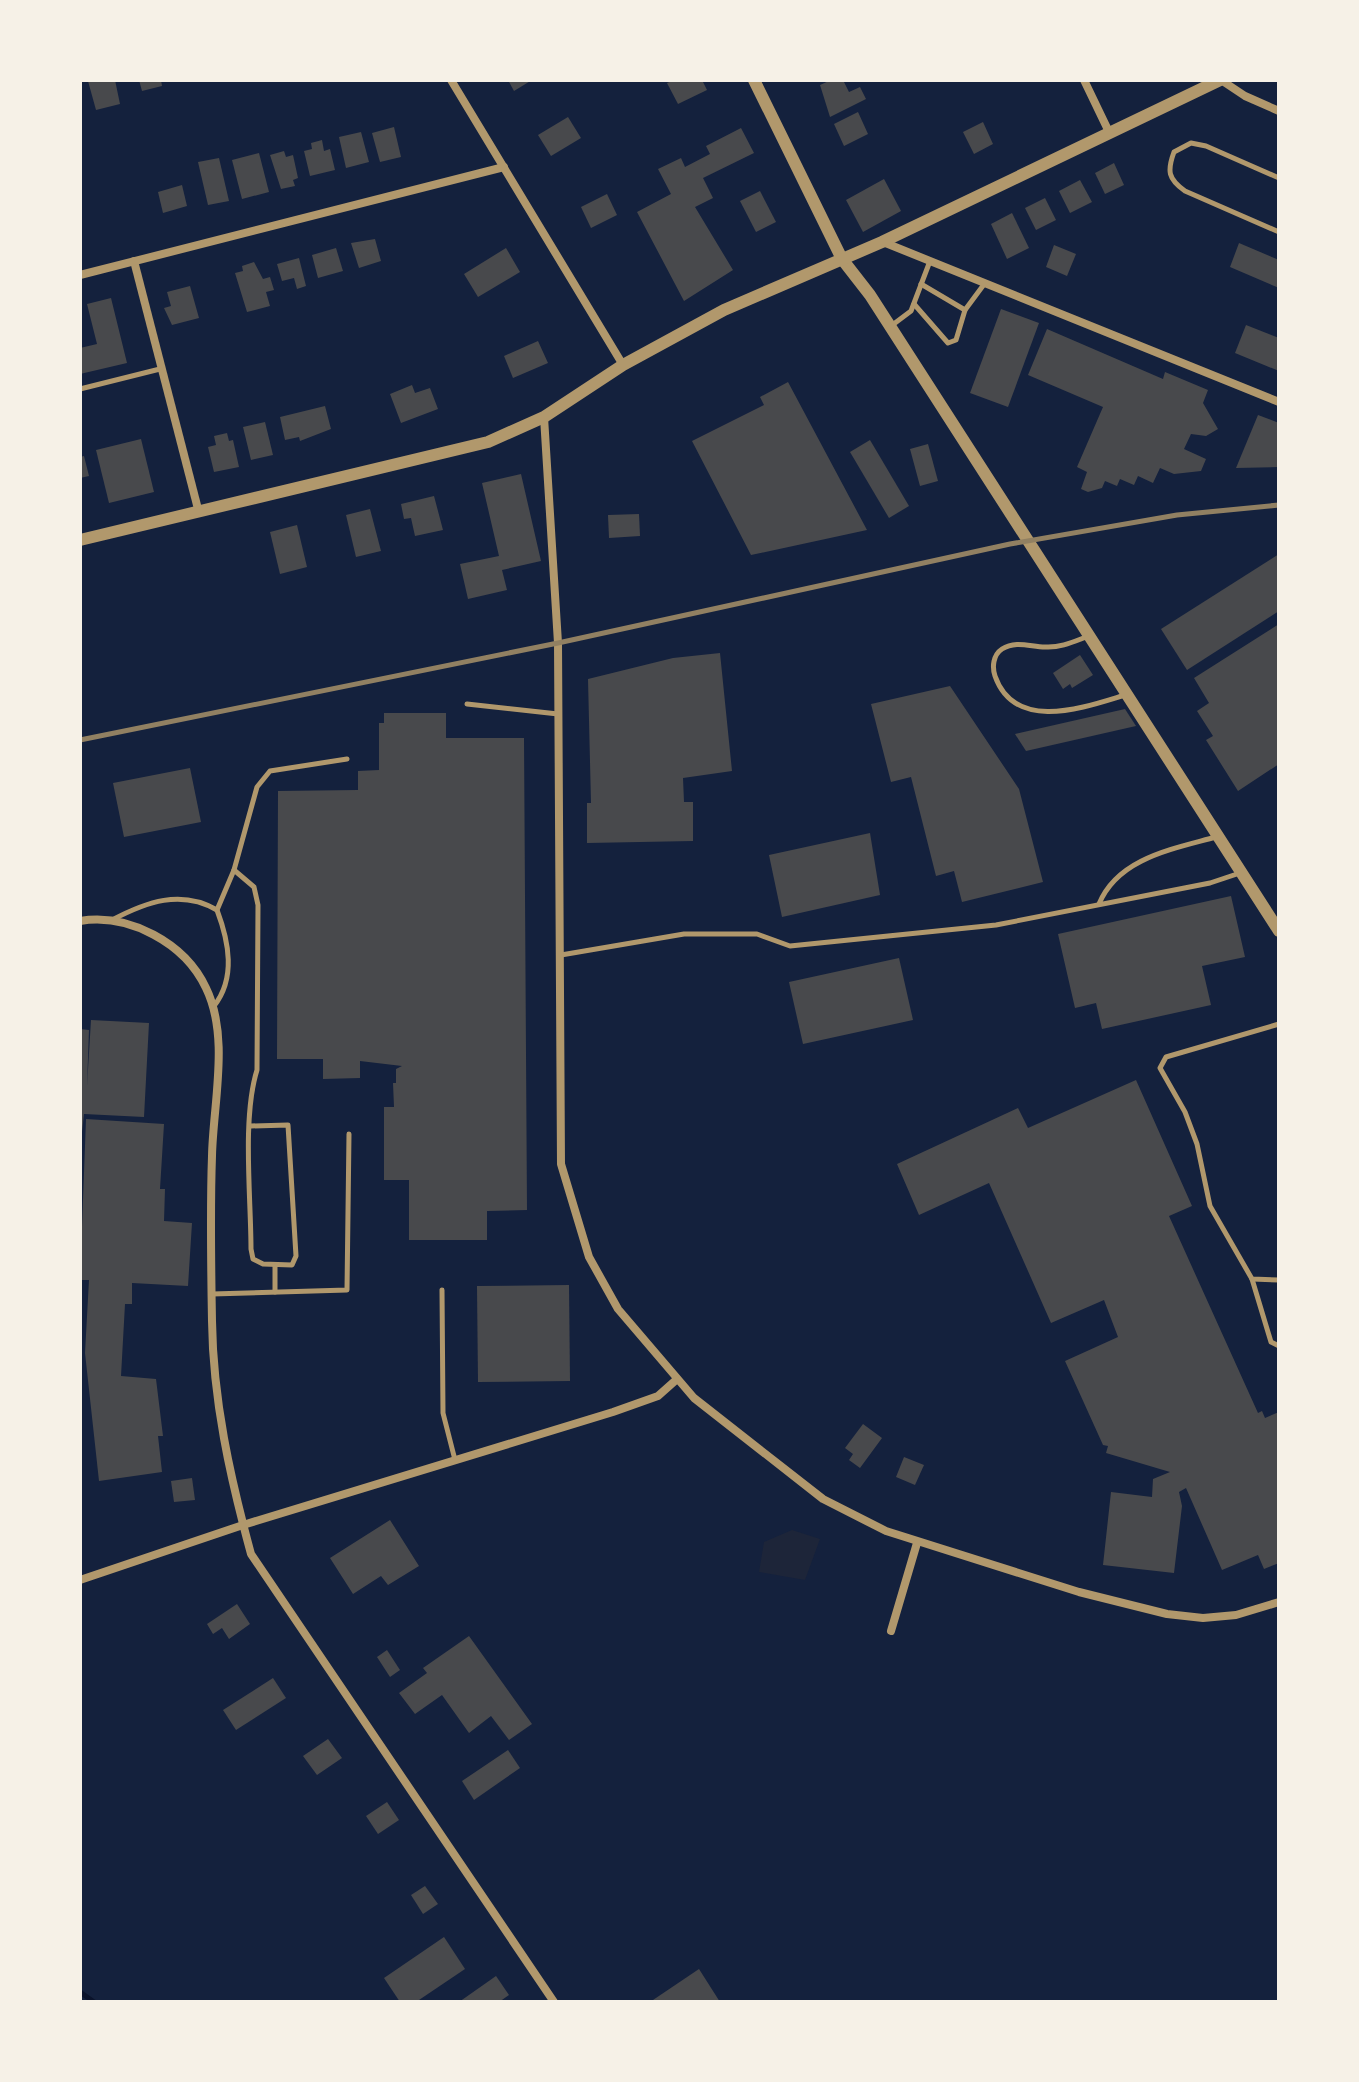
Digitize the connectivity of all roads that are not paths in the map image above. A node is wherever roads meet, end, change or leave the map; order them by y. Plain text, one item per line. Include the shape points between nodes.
1 (451, 80) edge
2 (754, 80) edge
3 (1084, 80) edge
4 (1220, 80) edge
5 (1279, 111) edge
6 (1109, 132) junction
7 (504, 167) junction
8 (1279, 178) edge
9 (1279, 232) edge
10 (882, 242) junction
11 (842, 259) junction
12 (134, 261) junction
13 (930, 261) junction
14 (80, 275) edge
15 (985, 283) junction
16 (921, 284) junction
17 (914, 304) junction
18 (965, 310) junction
19 (890, 327) junction
20 (623, 365) junction
21 (160, 369) junction
22 (80, 389) edge
23 (1279, 402) edge
24 (544, 417) junction
25 (198, 509) junction
26 (80, 540) edge
27 (1091, 635) junction
28 (1129, 694) junction
29 (467, 704) dead end
30 (559, 715) junction
31 (347, 759) dead end
32 (1220, 836) junction
33 (234, 870) junction
34 (1243, 873) junction
35 (1098, 905) junction
36 (217, 910) junction
37 (80, 921) edge
38 (111, 921) junction
39 (1279, 931) edge
40 (560, 955) junction
41 (213, 1007) junction
42 (1279, 1024) edge
43 (251, 1126) junction
44 (349, 1134) dead end
45 (275, 1266) junction
46 (1252, 1279) junction
47 (1279, 1280) edge
48 (442, 1290) dead end
49 (275, 1292) junction
50 (212, 1294) junction
51 (1279, 1346) edge
52 (676, 1380) junction
53 (455, 1460) junction
54 (243, 1525) junction
55 (917, 1543) junction
56 (80, 1580) edge
57 (1279, 1602) edge
58 (891, 1631) dead end
59 (554, 2002) edge

1 - 7 street
2 - 11 street
3 - 6 street
4 - 5 street
4 - 6 street
6 - 10 street
7 - 12 street
7 - 20 street
8 - 9 lane via 1191,143 1174,152 1168,169 1172,181 1185,191
10 - 11 street
10 - 13 street
11 - 19 street
11 - 20 street via 724,310
12 - 14 street
12 - 21 street
13 - 15 street
13 - 16 lane
15 - 18 lane
15 - 23 street
16 - 17 lane
16 - 18 lane
17 - 18 lane via 952,344
17 - 19 lane
19 - 27 street
20 - 24 street
21 - 22 lane
21 - 25 street
24 - 25 street via 488,442
24 - 30 street
25 - 26 street
27 - 28 street
27 - 28 lane via 1064,646 1002,649 993,670 998,685 1016,704 1042,713
28 - 32 street
29 - 30 lane
30 - 40 street
31 - 33 lane via 270,771 257,787
32 - 34 street
32 - 35 lane via 1145,857 1106,887
33 - 36 lane
33 - 43 lane via 254,887 258,905 257,1070
34 - 35 lane
34 - 39 street
35 - 40 lane via 996,925 790,946 757,934 684,934
36 - 38 lane via 200,900 169,898
36 - 41 lane via 229,966 223,994
37 - 38 street
38 - 41 street via 139,928 179,952 195,968
40 - 52 street via 561,1164 569,1196 589,1257 618,1309
41 - 50 street via 217,1041
42 - 46 lane via 1166,1057 1160,1068 1189,1123 1210,1206
43 - 45 lane via 251,1249 253,1259
43 - 45 lane via 288,1125 296,1256 292,1265
44 - 49 lane via 347,1290
45 - 49 lane
46 - 47 lane
46 - 51 lane via 1271,1342
48 - 53 lane via 443,1413
49 - 50 lane
50 - 54 street via 217,1403
52 - 53 street via 658,1396
52 - 55 street via 823,1499
53 - 54 street
54 - 56 street
54 - 59 street via 251,1554 274,1590
55 - 57 street via 1167,1614 1236,1615
55 - 58 street

